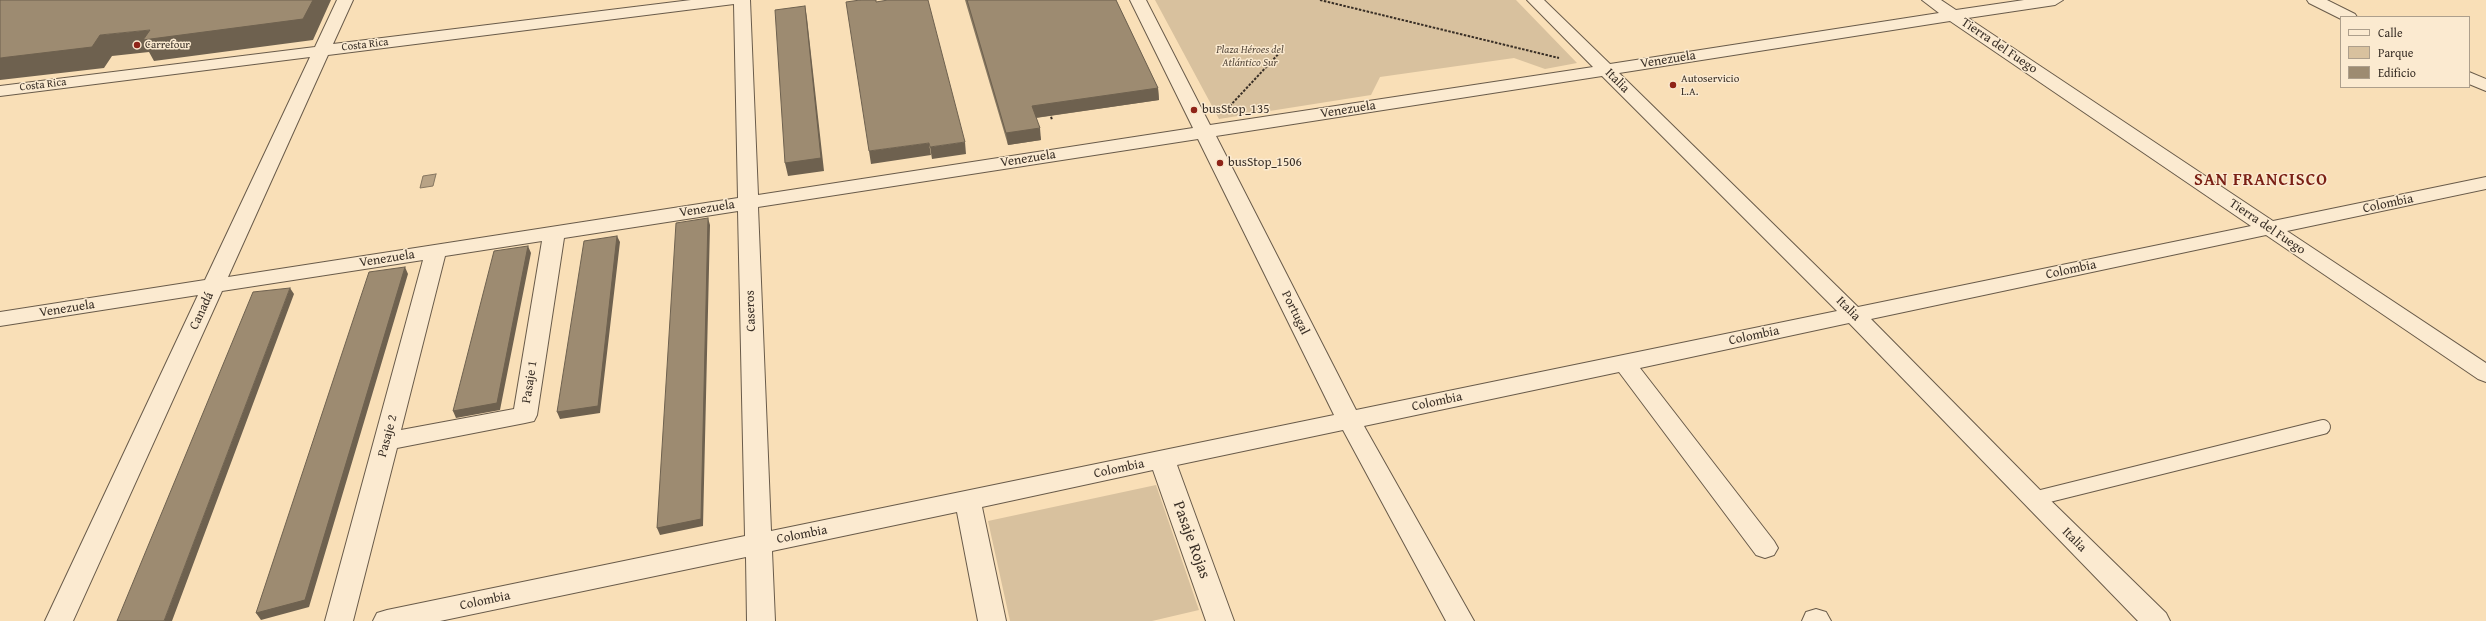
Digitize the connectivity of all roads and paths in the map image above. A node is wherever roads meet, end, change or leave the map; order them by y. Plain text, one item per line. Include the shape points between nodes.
1 (345, 0) edge
2 (730, 0) edge
3 (742, 0) edge
4 (1138, 0) edge
5 (1320, 0) edge
6 (1338, 0) edge
7 (1536, 0) edge
8 (1930, 0) edge
9 (2055, 0) edge
10 (2315, 0) edge
11 (1334, 3) junction
12 (1953, 16) junction
13 (2347, 16) edge
14 (1284, 48) dead end
15 (322, 51) junction
16 (1560, 58) dead end
17 (1606, 70) junction
18 (2470, 78) edge
19 (2486, 86) edge
20 (0, 91) edge
21 (1047, 105) edge
22 (1052, 120) dead end
23 (1205, 132) junction
24 (2486, 183) edge
25 (748, 203) junction
26 (2269, 229) junction
27 (554, 233) junction
28 (436, 251) junction
29 (213, 286) junction
30 (1854, 315) junction
31 (0, 319) edge
32 (1624, 363) junction
33 (2486, 374) edge
34 (1349, 420) junction
35 (2323, 427) dead end
36 (386, 441) junction
37 (1162, 459) junction
38 (2033, 500) junction
39 (968, 502) junction
40 (759, 544) junction
41 (1765, 548) dead end
42 (59, 621) edge
43 (339, 621) edge
44 (387, 621) edge
45 (761, 621) edge
46 (992, 621) edge
47 (1220, 621) edge
48 (1460, 621) edge
49 (2156, 621) edge

1 - 15 street, Canadá
2 - 15 street, Costa Rica
3 - 25 street, Caseros
4 - 23 street, Portugal
5 - 11 path
6 - 11 path
7 - 17 street, Italia
8 - 12 street, Tierra del Fuego
9 - 12 street, Venezuela
10 - 13 street
11 - 16 path
12 - 17 street, Venezuela
12 - 26 street, Tierra del Fuego
14 - 23 path
15 - 20 street, Costa Rica
15 - 29 street, Canadá
17 - 23 street, Venezuela
17 - 30 street, Italia
18 - 19 street
21 - 22 path
23 - 25 street, Venezuela
23 - 34 street, Portugal
24 - 26 street, Colombia
25 - 27 street, Venezuela
25 - 40 street, Caseros
26 - 30 street, Colombia
26 - 33 street, Tierra del Fuego
27 - 28 street, Venezuela
27 - 36 street, Pasaje 1 via 525,415
28 - 29 street, Venezuela
28 - 36 street, Pasaje 2
29 - 31 street, Venezuela
29 - 42 street, Canadá
30 - 32 street, Colombia
30 - 38 street, Italia
32 - 34 street, Colombia
32 - 41 street
34 - 37 street, Colombia
34 - 48 street, Portugal
35 - 38 lane
36 - 43 street, Pasaje 2
37 - 39 street, Colombia
37 - 47 street, Pasaje Rojas
38 - 49 street, Italia
39 - 40 street, Colombia
39 - 46 street
40 - 44 street, Colombia
40 - 45 street, Caseros

